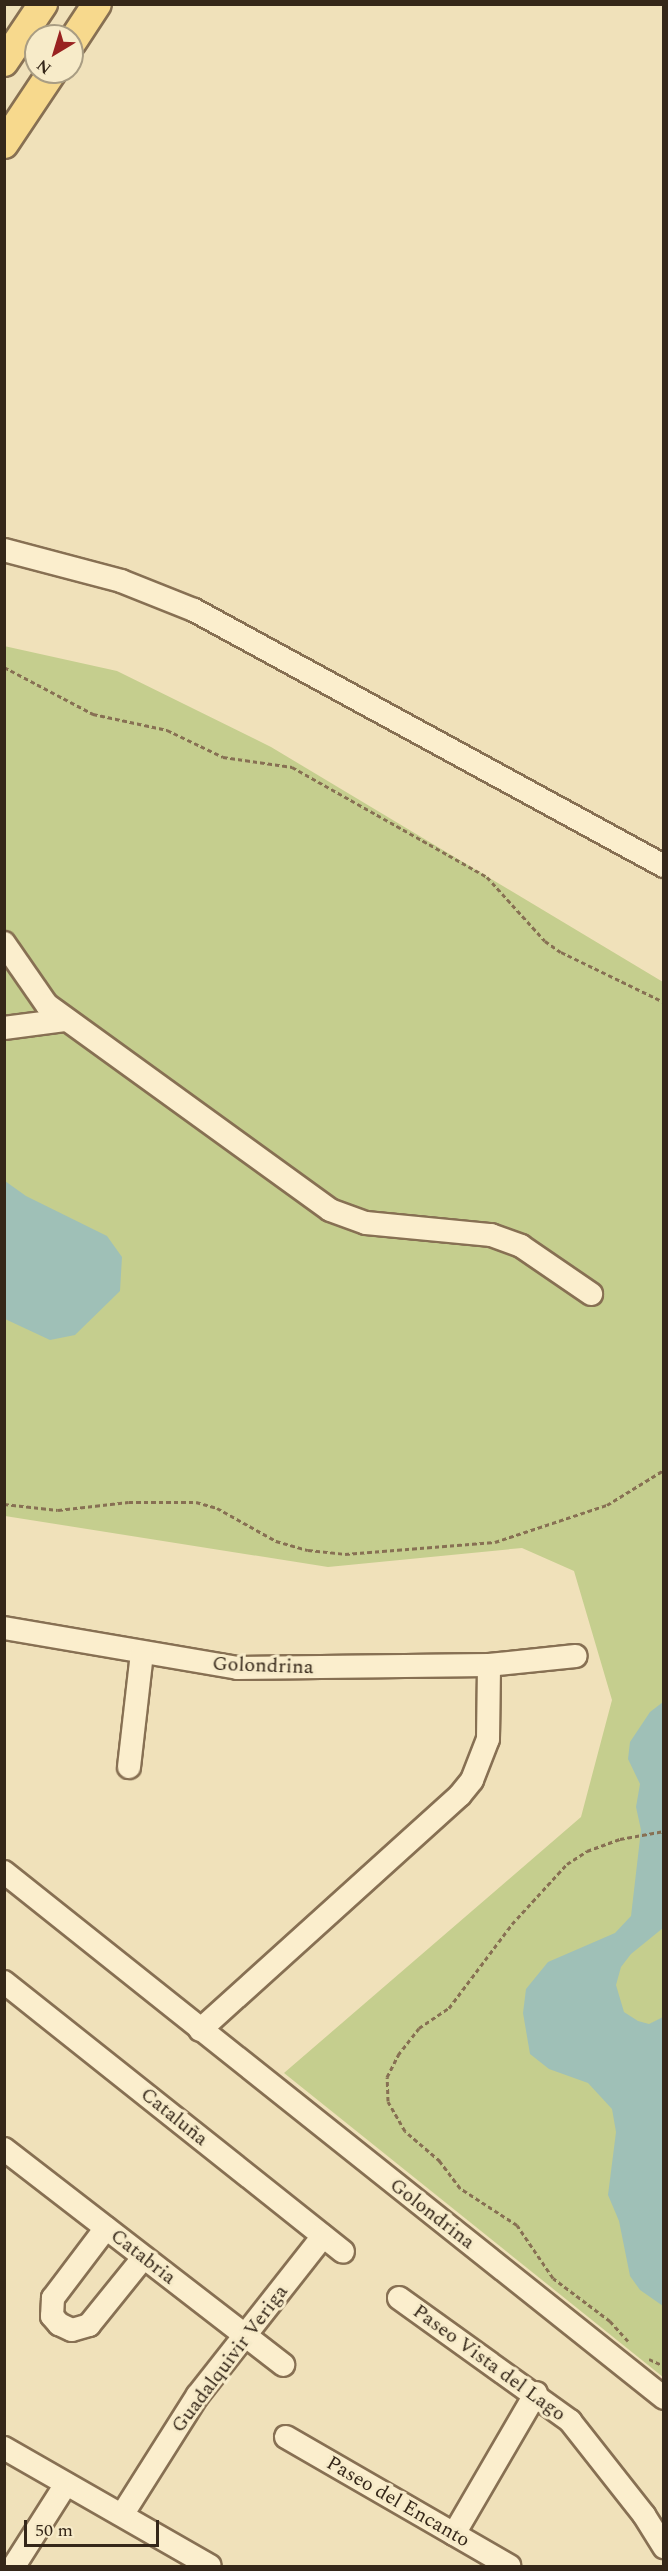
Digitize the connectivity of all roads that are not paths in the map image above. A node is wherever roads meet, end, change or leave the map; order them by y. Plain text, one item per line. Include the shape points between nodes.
1 (43, 4) edge
2 (97, 4) edge
3 (84, 24) edge
4 (4, 62) edge
5 (44, 84) edge
6 (4, 144) edge
7 (4, 549) edge
8 (663, 866) edge
9 (4, 943) edge
10 (66, 1020) junction
11 (4, 1028) edge
12 (591, 1294) dead end
13 (4, 1628) edge
14 (142, 1653) junction
15 (576, 1656) dead end
16 (489, 1665) junction
17 (129, 1767) dead end
18 (4, 1872) edge
19 (4, 1982) edge
20 (200, 2030) junction
21 (4, 2149) edge
22 (106, 2228) junction
23 (323, 2236) junction
24 (343, 2252) dead end
25 (143, 2258) junction
26 (399, 2298) dead end
27 (245, 2336) junction
28 (283, 2365) dead end
29 (536, 2393) junction
30 (663, 2398) edge
31 (286, 2437) dead end
32 (4, 2448) edge
33 (66, 2484) junction
34 (122, 2515) junction
35 (644, 2515) junction
36 (663, 2526) edge
37 (454, 2534) junction
38 (663, 2547) edge
39 (14, 2566) edge
40 (210, 2566) edge
41 (509, 2566) edge

1 - 4 main road
2 - 3 main road
5 - 6 main road
7 - 8 street via 121,581 194,610
9 - 10 street via 34,992
10 - 11 street
10 - 12 street via 330,1209 366,1223 491,1236 521,1246
13 - 14 street, Golondrina
14 - 16 street, Golondrina via 237,1668
14 - 17 street
15 - 16 street, Golondrina
16 - 20 street via 488,1739 472,1780 460,1796
18 - 20 street, Golondrina
19 - 23 street, Cataluña
20 - 30 street, Golondrina
21 - 22 street, Catabria
22 - 25 street, Catabria
22 - 25 street via 53,2298 52,2316 59,2324 72,2330 89,2325
23 - 24 street, Cataluña
23 - 27 street, Guadalquivir Veriga
25 - 27 street, Catabria
26 - 29 street, Paseo Vista del Lago
27 - 28 street, Catabria
27 - 34 street, Guadalquivir Veriga via 198,2395
29 - 35 street, Paseo Vista del Lago via 582,2434
29 - 37 street
31 - 37 street, Paseo del Encanto
32 - 33 street
33 - 34 street
33 - 39 street
34 - 40 street
35 - 36 street, Paseo Vista del Lago
35 - 38 street, Paseo Vista del Lago
37 - 41 street, Paseo del Encanto

